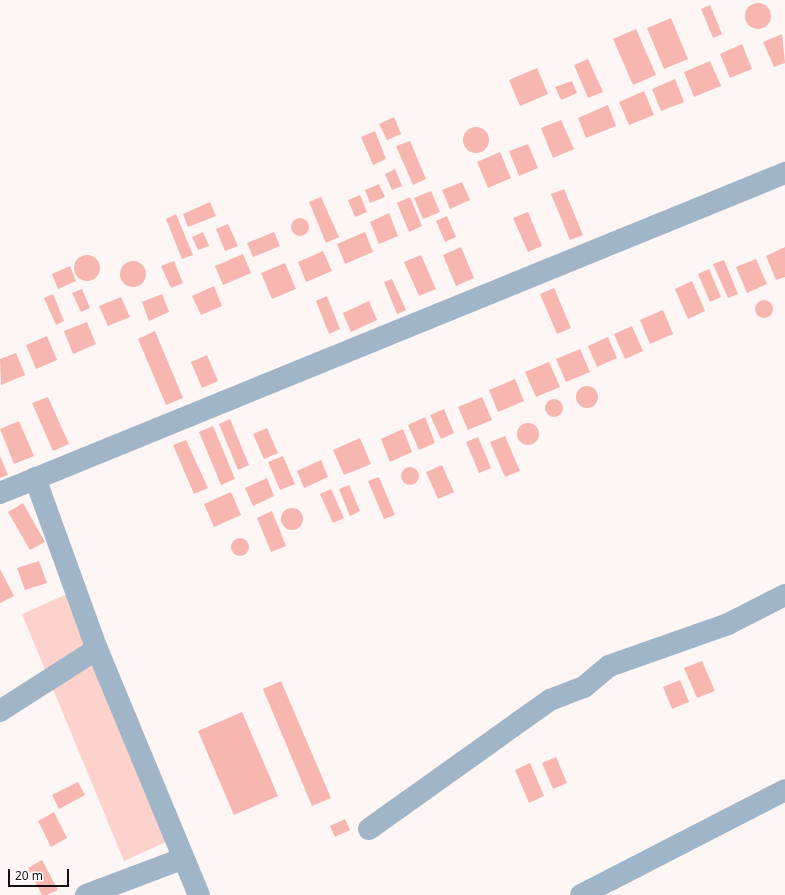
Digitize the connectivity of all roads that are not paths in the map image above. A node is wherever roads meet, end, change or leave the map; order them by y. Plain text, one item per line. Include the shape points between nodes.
1 (785, 173) edge
2 (35, 478) junction
3 (0, 493) edge
4 (785, 595) edge
5 (97, 649) junction
6 (0, 711) edge
7 (785, 790) edge
8 (369, 830) dead end
9 (182, 859) junction
10 (86, 895) edge
11 (199, 895) edge
12 (581, 895) edge

1 - 2 street via 634,238
2 - 3 street
2 - 5 street
4 - 8 street via 728,624 609,666 584,688 550,700
5 - 6 street
5 - 9 street
7 - 12 street
9 - 10 street
9 - 11 street

